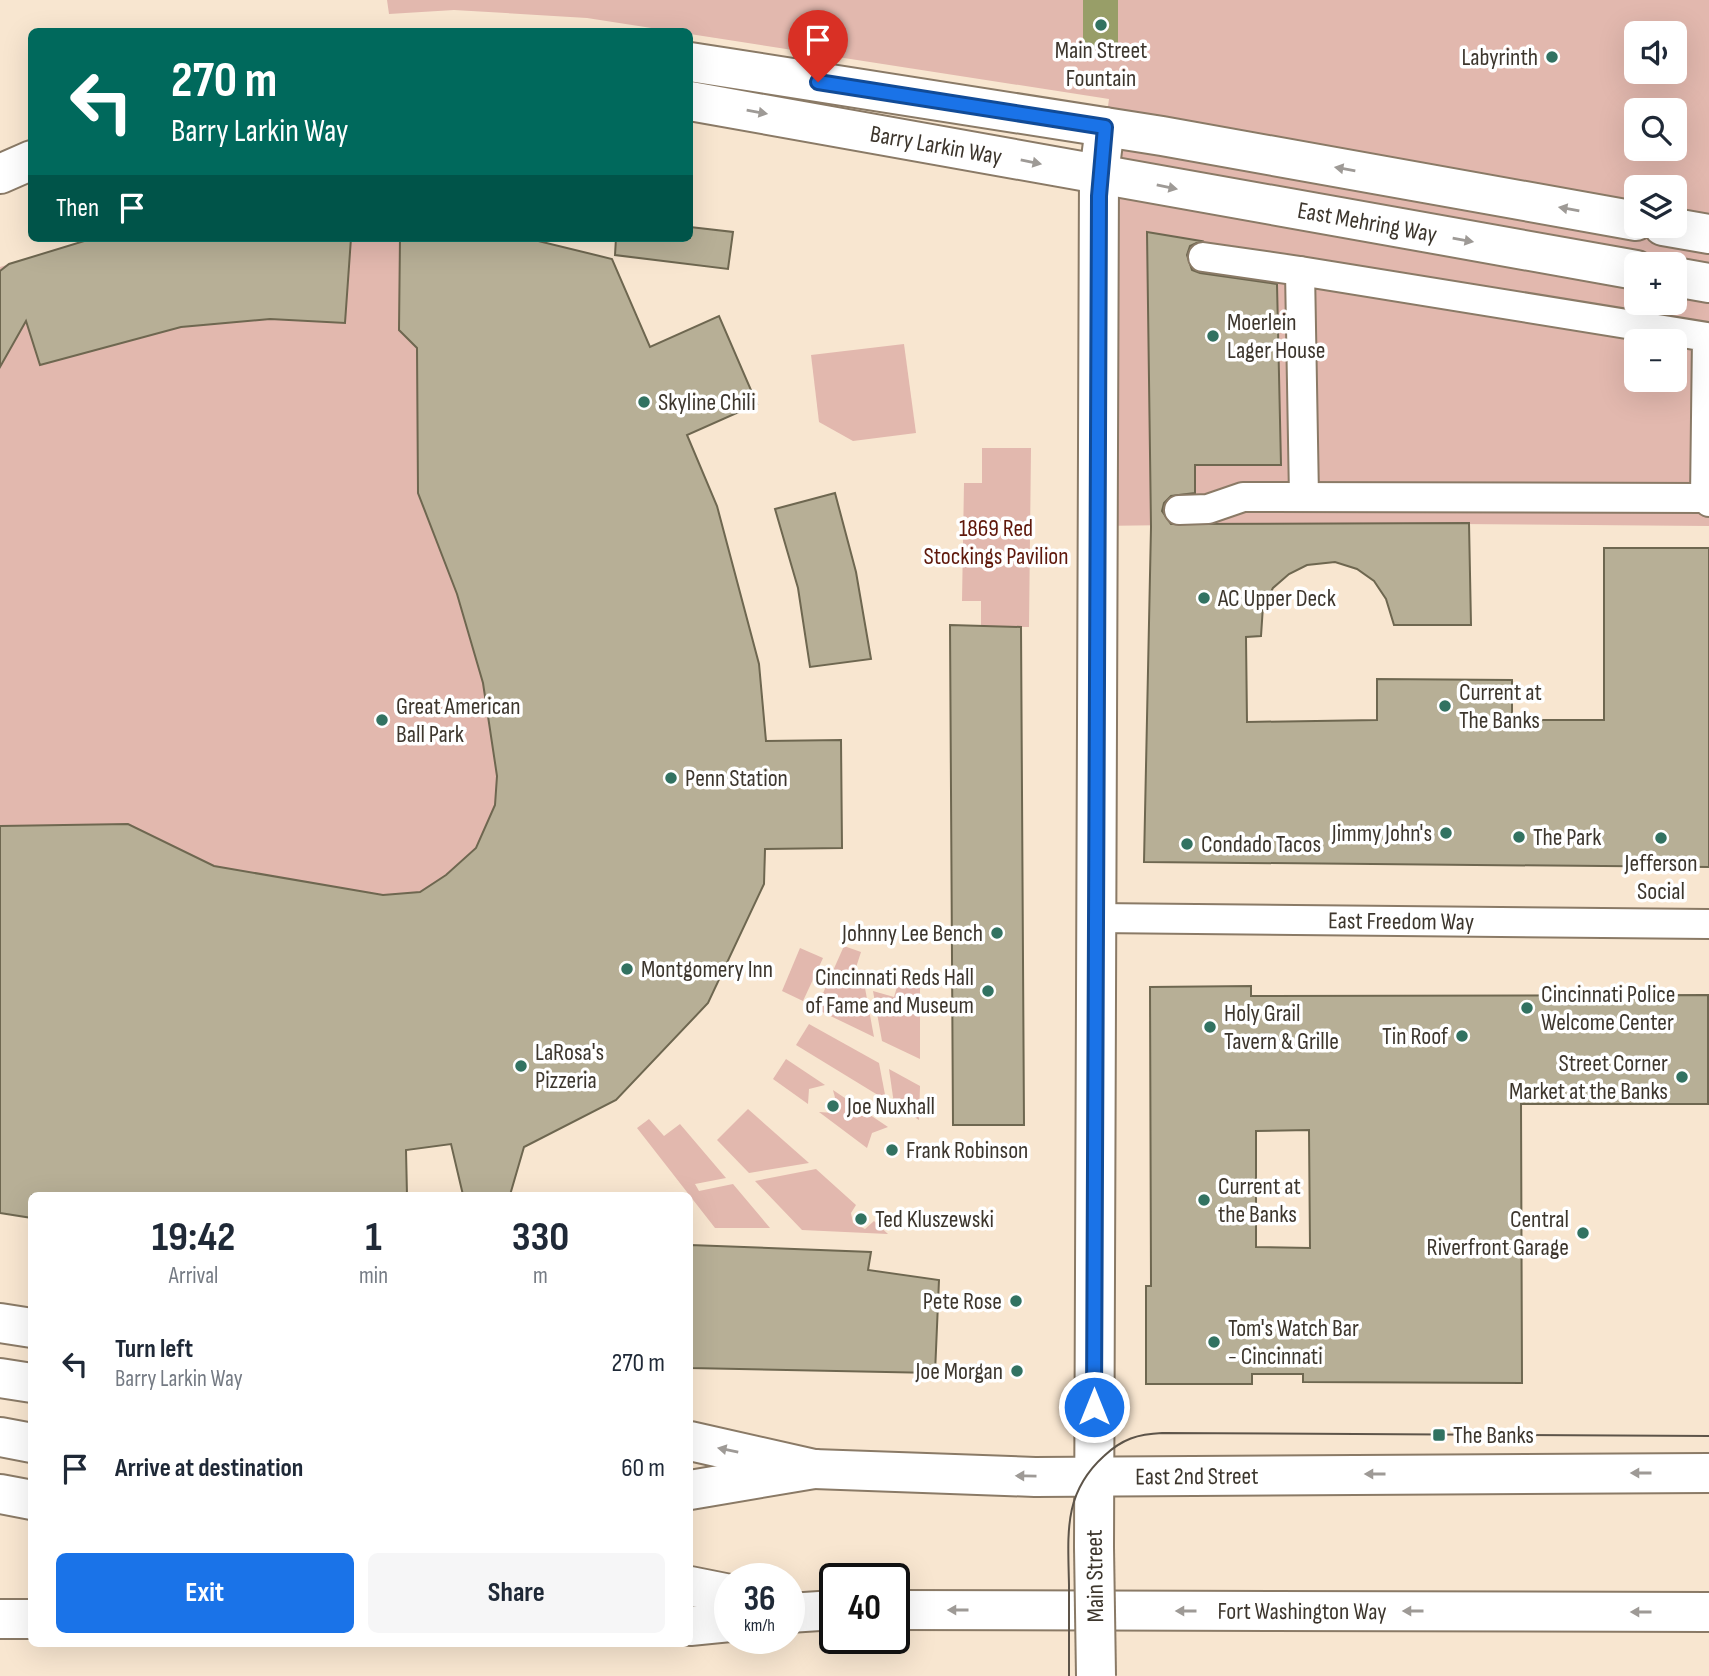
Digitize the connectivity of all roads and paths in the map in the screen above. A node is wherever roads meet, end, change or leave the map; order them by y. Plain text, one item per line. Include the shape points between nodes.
1 (693, 62) edge
2 (693, 102) edge
3 (1105, 127) junction
4 (28, 162) edge
5 (0, 174) edge
6 (1100, 174) junction
7 (1624, 219) edge
8 (1687, 230) edge
9 (1709, 234) edge
10 (1203, 257) dead end
11 (1624, 268) edge
12 (1300, 271) junction
13 (1687, 279) edge
14 (1709, 283) edge
15 (1304, 497) junction
16 (1707, 500) edge
17 (1179, 510) dead end
18 (1095, 918) junction
19 (1709, 924) edge
20 (0, 1323) edge
21 (28, 1327) edge
22 (0, 1378) edge
23 (28, 1382) edge
24 (0, 1437) edge
25 (28, 1442) edge
26 (693, 1442) edge
27 (814, 1469) junction
28 (1709, 1473) edge
29 (1094, 1476) junction
30 (700, 1487) edge
31 (0, 1494) edge
32 (28, 1499) edge
33 (693, 1587) edge
34 (714, 1591) edge
35 (910, 1610) edge
36 (1709, 1612) edge
37 (0, 1619) edge
38 (28, 1619) edge
39 (714, 1624) edge
40 (693, 1626) edge
41 (1096, 1676) edge

1 - 3 main road, Barry Larkin Way
2 -> 6 main road, Barry Larkin Way
3 - 6 main road, Main Street
7 -> 3 main road, East Mehring Way
4 - 5 main road
6 -> 11 main road, East Mehring Way
6 - 18 main road, Main Street
8 - 9 main road
10 - 12 street
12 - 15 street
12 - 16 street via 1707,337
13 - 14 main road
15 - 16 street
15 - 17 street via 1243,496 1208,509
18 - 19 street, East Freedom Way
18 - 29 main road, Main Street
20 - 21 main road
22 - 23 main road
24 - 25 main road
27 -> 26 main road, East 2nd Street
29 -> 27 main road, East 2nd Street
27 - 30 main road
28 -> 29 main road, East 2nd Street
29 - 41 main road, Main Street, bridge
31 - 32 main road
33 - 34 main road
36 -> 35 main road, Fort Washington Way
37 - 38 main road
39 - 40 main road

